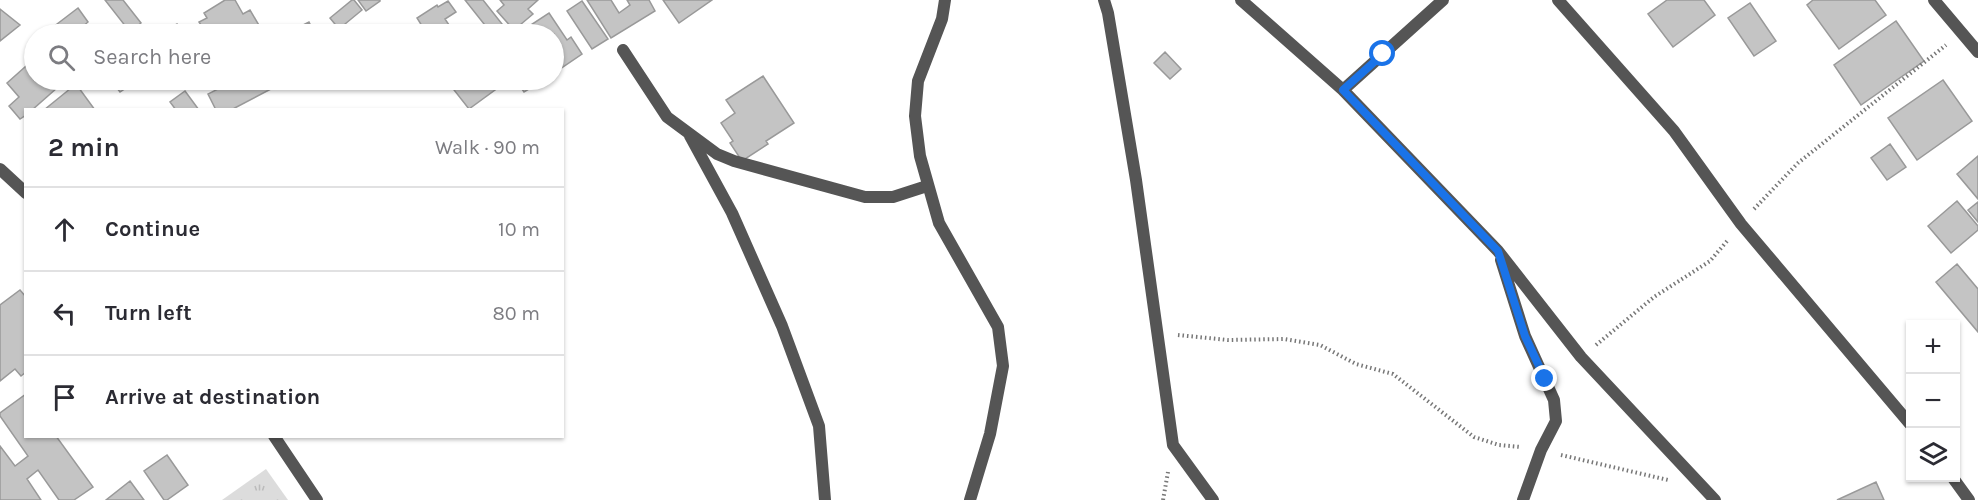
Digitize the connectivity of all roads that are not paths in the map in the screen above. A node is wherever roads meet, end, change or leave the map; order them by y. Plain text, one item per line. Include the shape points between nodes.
1 (945, 0) edge
2 (1104, 0) edge
3 (1111, 0) edge
4 (1241, 0) edge
5 (1443, 0) edge
6 (1558, 0) edge
7 (1934, 0) edge
8 (1108, 13) junction
9 (623, 50) dead end
10 (1978, 52) edge
11 (1343, 90) junction
12 (690, 136) junction
13 (0, 169) edge
14 (927, 186) junction
15 (24, 191) edge
16 (1498, 251) junction
17 (1906, 418) edge
18 (275, 438) edge
19 (1956, 482) edge
20 (317, 500) edge
21 (825, 500) edge
22 (970, 500) edge
23 (1213, 500) edge
24 (1523, 500) edge
25 (1715, 500) edge
26 (1969, 500) edge

1 - 14 street via 942,19 918,81 915,116
2 - 8 street
3 - 8 street
4 - 11 street
5 - 11 street
6 - 17 street via 1674,131 1741,224
7 - 10 street
8 - 23 street via 1173,445
9 - 12 street via 667,117
11 - 16 street
12 - 14 street via 734,161 865,197 893,198
12 - 21 street via 732,213 782,326 819,426
13 - 15 street
14 - 22 street via 939,223 998,327 1001,347 1003,366 993,422
16 - 24 street via 1525,336 1554,400 1556,421
16 - 25 street via 1581,357
18 - 20 street
19 - 26 street

